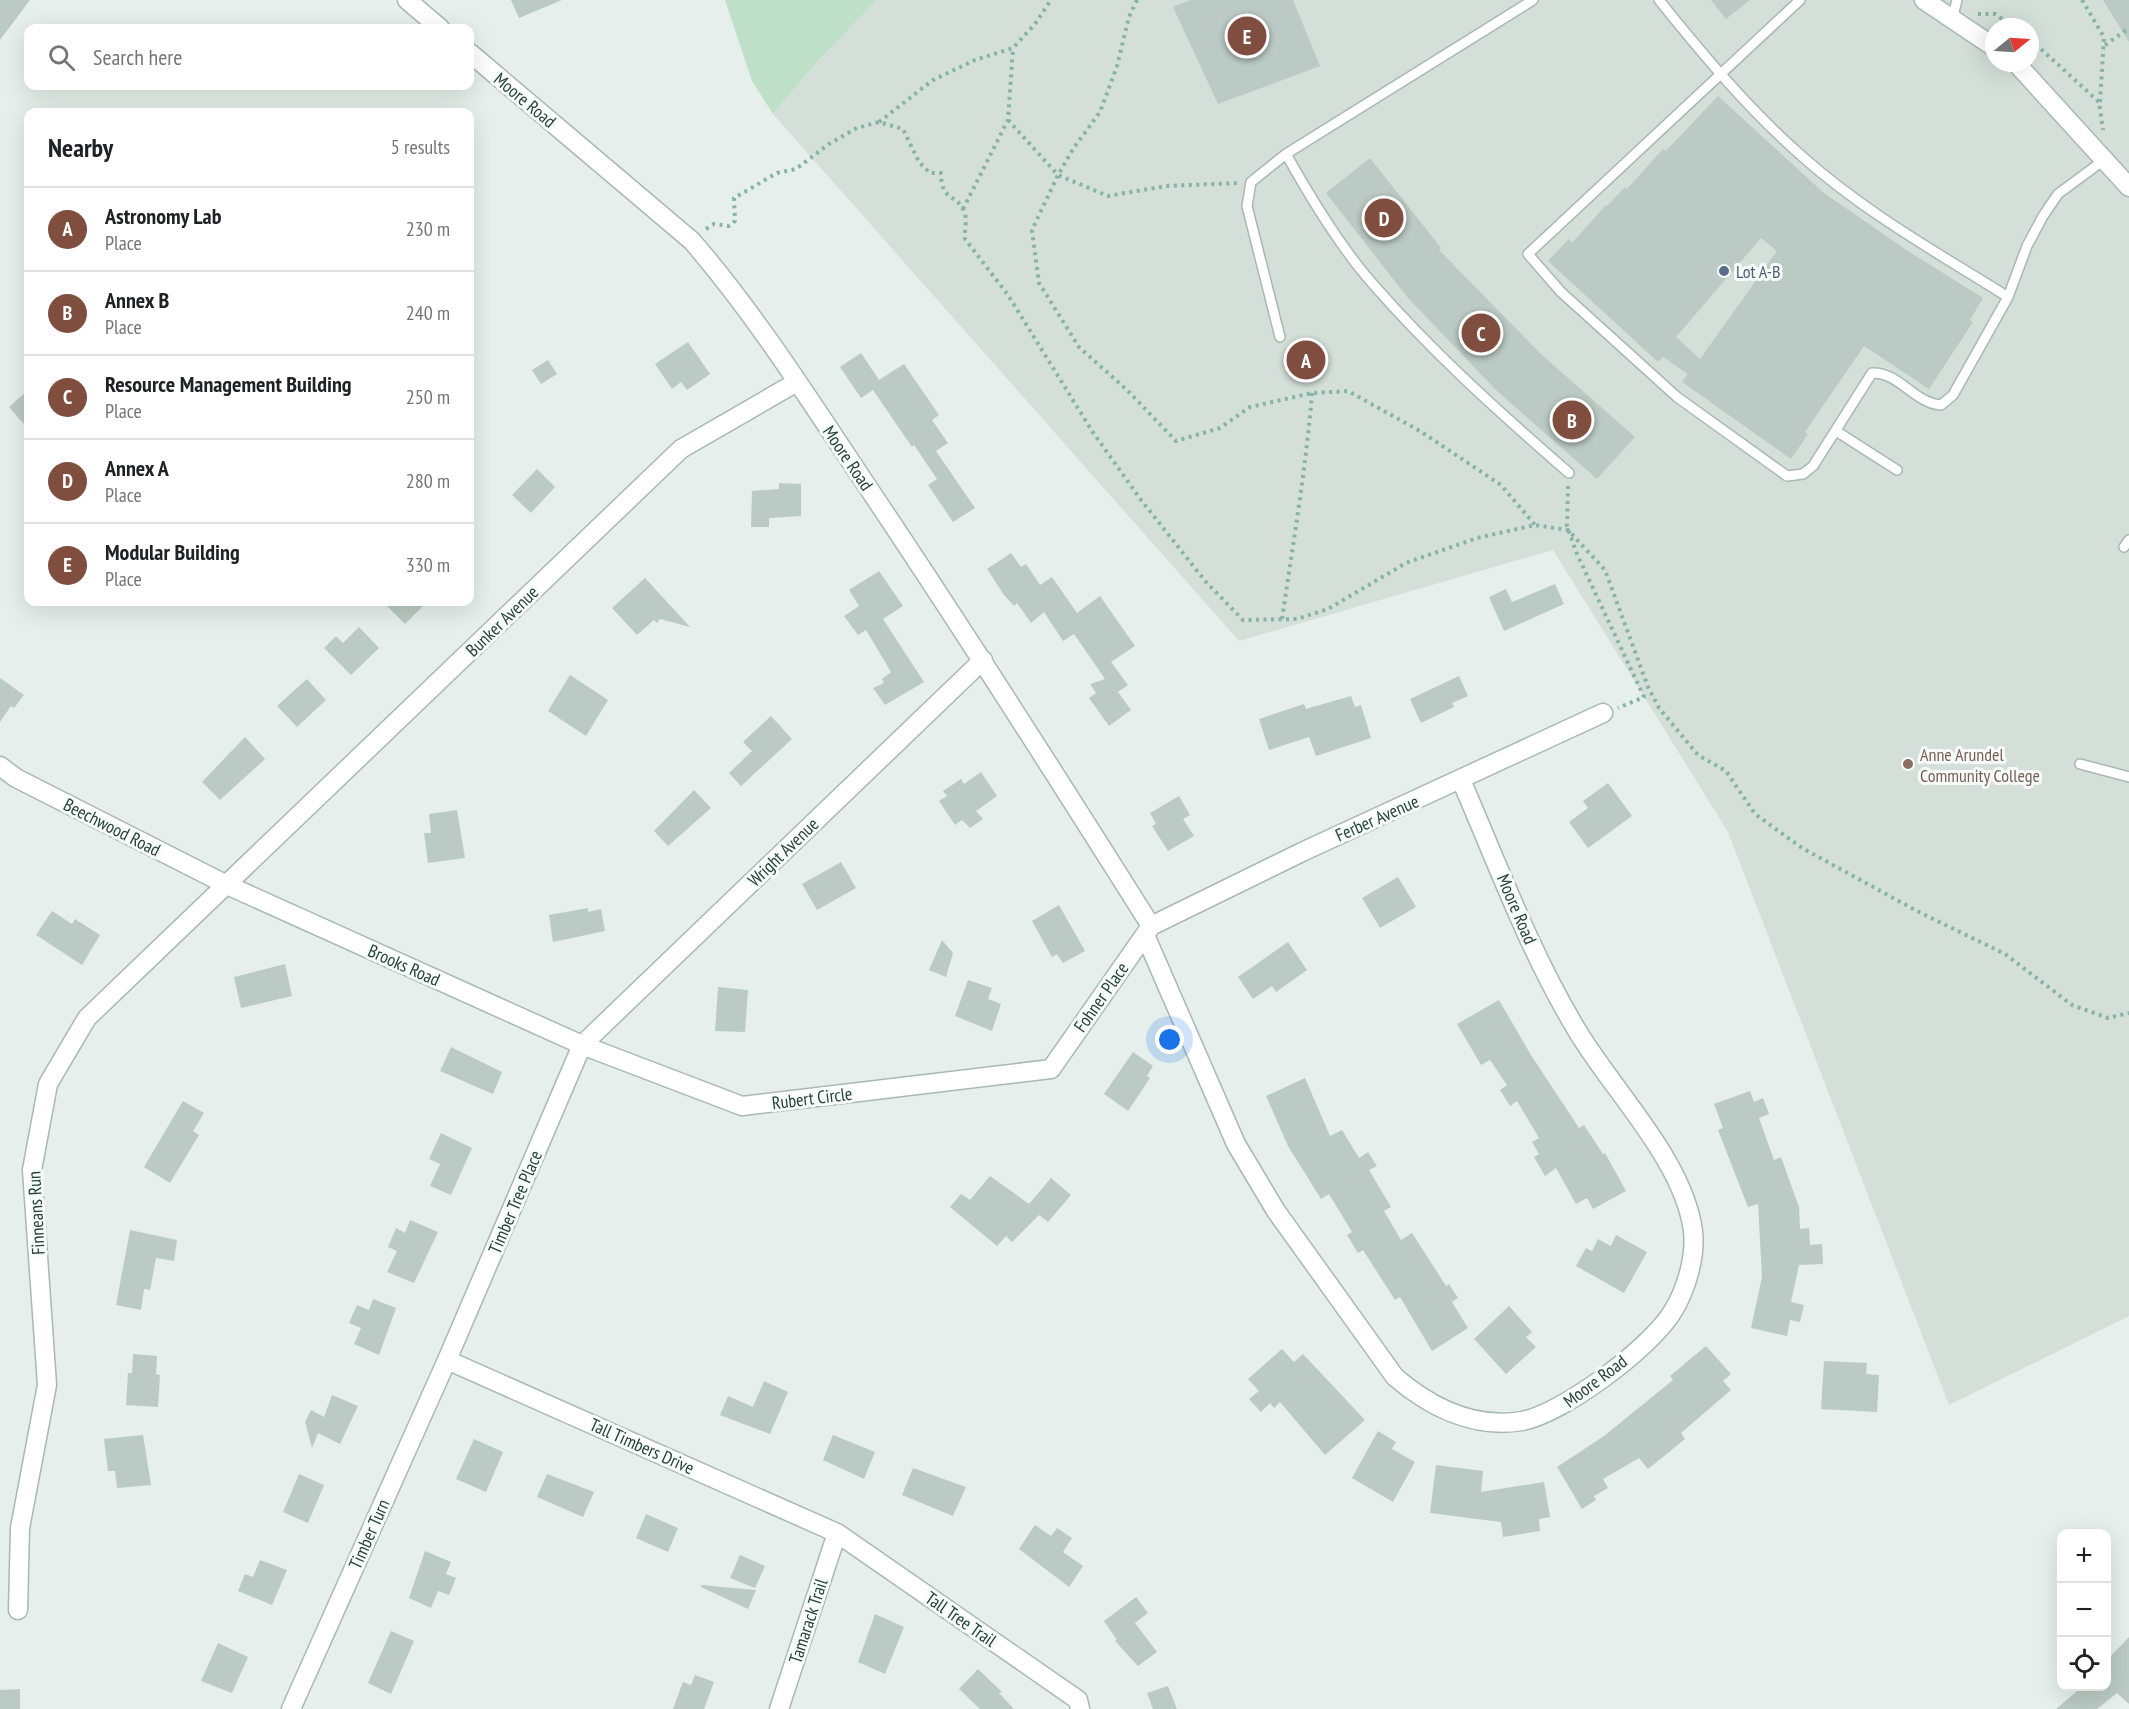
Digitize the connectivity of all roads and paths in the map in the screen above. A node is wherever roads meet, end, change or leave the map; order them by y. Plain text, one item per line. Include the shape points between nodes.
1 (406, 0) edge
2 (1051, 0) edge
3 (1137, 0) edge
4 (1533, 0) edge
5 (1659, 0) edge
6 (1800, 0) edge
7 (1924, 0) edge
8 (1957, 0) edge
9 (2082, 0) edge
10 (1952, 19) junction
11 (436, 24) edge
12 (2129, 28) edge
13 (1985, 41) edge
14 (2104, 45) junction
15 (2039, 47) edge
16 (1013, 48) junction
17 (474, 56) edge
18 (2024, 72) edge
19 (1719, 76) junction
20 (2100, 102) junction
21 (1008, 120) junction
22 (879, 122) junction
23 (1286, 154) junction
24 (2104, 160) junction
25 (1058, 175) junction
26 (1251, 182) junction
27 (2129, 187) edge
28 (963, 209) junction
29 (692, 241) junction
30 (2008, 297) junction
31 (1280, 337) dead end
32 (797, 382) junction
33 (1312, 393) junction
34 (1836, 431) junction
35 (1897, 470) dead end
36 (1569, 473) joint
37 (1535, 525) junction
38 (1568, 530) junction
39 (1282, 619) junction
40 (983, 660) junction
41 (1604, 713) joint
42 (2080, 764) dead end
43 (0, 766) edge
44 (2129, 777) edge
45 (1461, 780) junction
46 (226, 885) junction
47 (1148, 931) junction
48 (2129, 1013) edge
49 (582, 1045) junction
50 (1051, 1069) joint
51 (447, 1360) junction
52 (837, 1533) junction
53 (18, 1610) dead end
54 (291, 1709) edge
55 (779, 1709) edge
56 (1080, 1709) edge

1 - 11 street
2 - 16 path
3 - 25 path via 1100,112
4 - 23 lane
5 - 19 lane
6 - 19 lane
7 - 10 street
8 - 10 lane
9 - 14 path via 2104,38
10 - 13 street
12 - 14 path
14 - 20 path
15 - 20 path
16 - 21 path
16 - 22 path via 933,80
17 - 29 street, Moore Road
18 - 24 street
19 - 30 lane via 1804,159 1876,214
19 - 34 lane via 1528,254 1561,292 1677,397 1787,476 1803,474 1814,466
20 - 24 path
21 - 25 path
21 - 28 path
22 - 28 path via 903,129 919,162 930,173 940,173 947,197
22 - 29 path via 848,134 796,169 777,173 752,186 734,198 735,221 729,226 714,224
23 - 26 lane
23 - 36 lane via 1371,281 1469,386
24 - 27 street
24 - 30 lane via 2058,194 2027,246
25 - 26 path via 1108,196 1166,186
25 - 33 path via 1032,230 1039,283 1079,347 1176,441 1220,428 1250,407
26 - 31 lane via 1247,206
28 - 39 path via 965,239 1008,295 1092,431 1141,500 1206,582 1243,620
29 - 32 street, Moore Road via 724,278
30 - 34 lane via 1953,395 1941,405 1928,404 1884,372 1872,373
32 - 40 street, Moore Road
32 - 46 street, Bunker Avenue via 681,449
33 - 37 path via 1348,391 1420,430 1501,485
33 - 39 path via 1308,448
34 - 35 lane
36 - 38 path
37 - 38 path
37 - 39 path via 1430,553 1328,609 1297,619
38 - 41 path via 1644,697
38 - 48 path via 1605,570 1647,687 1659,708 1698,755 1726,771 1755,813 1802,848 2005,954 2072,1005 2108,1018
40 - 47 street, Moore Road
40 - 49 street, Wright Avenue
41 - 45 street, Ferber Avenue
42 - 44 lane
43 - 46 street, Beechwood Road via 16,778
45 - 47 street, Ferber Avenue via 1302,852
45 - 47 street, Moore Road via 1534,949 1578,1033 1679,1181 1693,1233 1689,1272 1673,1312 1649,1339 1567,1404 1521,1421 1490,1422 1437,1408 1395,1377 1276,1211 1236,1144
46 - 49 street, Brooks Road
46 - 53 street, Finneans Run via 87,1017 48,1084 32,1170 47,1385 20,1528
47 - 50 street, Fohner Place
49 - 50 street, Rubert Circle via 742,1106
49 - 51 street, Timber Tree Place
51 - 52 street, Tall Timbers Drive
51 - 54 street, Timber Turn
52 - 55 street, Tamarack Trail
52 - 56 street, Tall Tree Trail via 1078,1700

